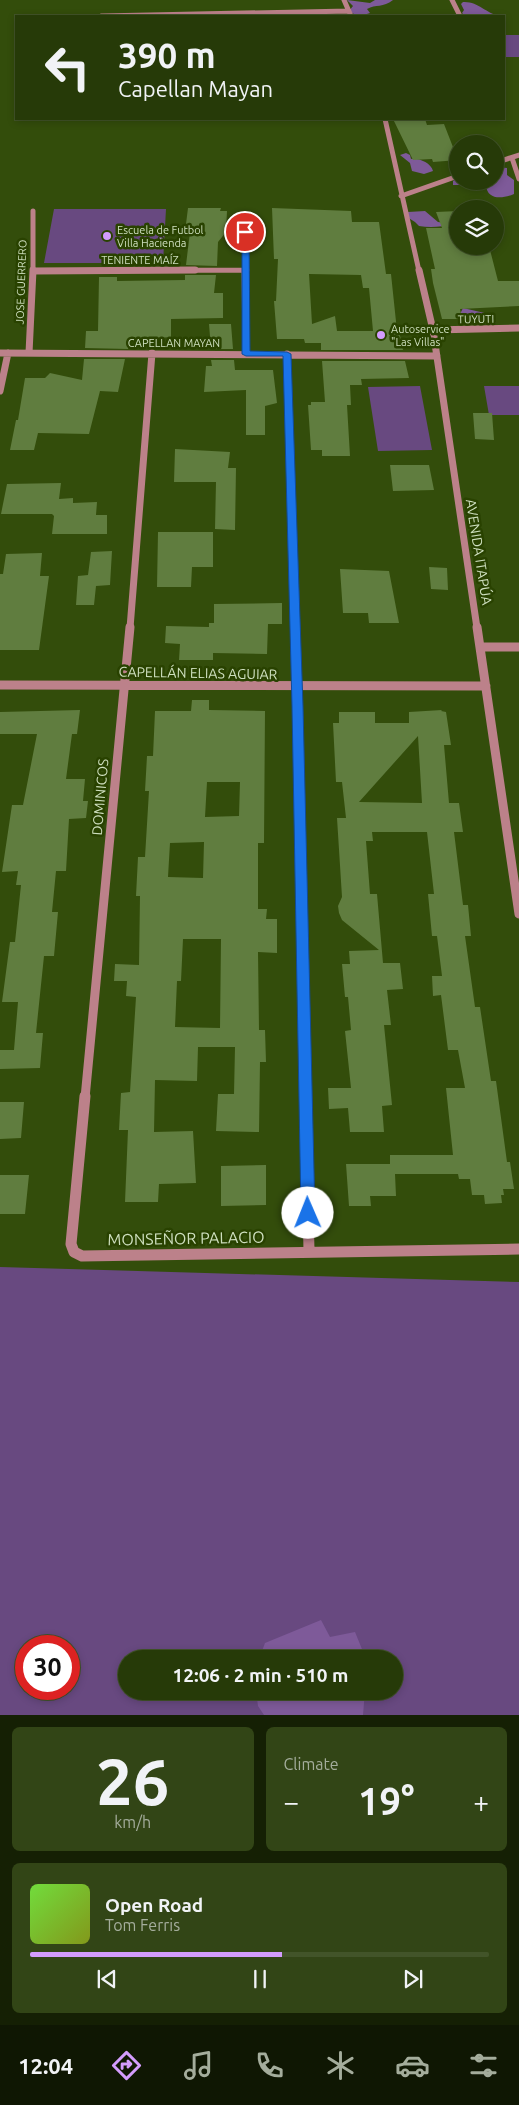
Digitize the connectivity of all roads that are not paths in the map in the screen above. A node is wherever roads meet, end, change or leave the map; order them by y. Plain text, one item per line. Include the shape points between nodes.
1 (344, 0) edge
2 (452, 0) edge
3 (350, 14) edge
4 (226, 15) edge
5 (460, 15) edge
6 (385, 120) edge
7 (519, 155) edge
8 (512, 158) junction
9 (504, 160) edge
10 (449, 179) edge
11 (519, 179) edge
12 (401, 196) junction
13 (33, 211) dead end
14 (245, 214) dead end
15 (247, 270) junction
16 (33, 271) junction
17 (519, 328) edge
18 (434, 330) junction
19 (0, 353) edge
20 (8, 353) junction
21 (29, 353) junction
22 (152, 353) junction
23 (246, 354) junction
24 (287, 354) junction
25 (437, 356) junction
26 (0, 391) edge
27 (481, 647) junction
28 (519, 647) edge
29 (125, 684) junction
30 (0, 685) edge
31 (486, 686) junction
32 (297, 687) junction
33 (519, 914) edge
34 (71, 1244) joint
35 (519, 1248) edge
36 (309, 1252) junction

1 - 3 street
2 - 5 street
3 - 4 street
6 - 12 street, AVENIDA ITAPÚA
7 - 8 street
8 - 9 street
8 - 11 street
10 - 12 street
12 - 18 street, AVENIDA ITAPÚA
13 - 16 street, JOSE GUERRERO
14 - 15 street
15 - 16 street, TENIENTE MAÍZ
15 - 23 street
16 - 21 street, JOSE GUERRERO
17 - 18 street, TUYUTI
18 - 25 street, AVENIDA ITAPÚA
19 - 20 street, CAPELLAN MAYAN
20 - 21 street, CAPELLAN MAYAN
20 - 26 street
21 - 22 street, CAPELLAN MAYAN
22 - 23 street, CAPELLAN MAYAN
22 - 29 street, DOMINICOS
23 - 24 street, CAPELLAN MAYAN
24 - 25 street, CAPELLAN MAYAN
24 - 32 street
25 - 27 street, AVENIDA ITAPÚA
27 - 28 street
27 - 31 street, AVENIDA ITAPÚA
29 - 30 street, CAPELLÁN ELIAS AGUIAR
29 - 32 street, CAPELLÁN ELIAS AGUIAR
29 - 34 street, DOMINICOS
31 - 32 street, CAPELLÁN ELIAS AGUIAR
31 - 33 street, AVENIDA ITAPÚA
32 - 36 street
34 - 36 street, MONSEÑOR PALACIO via 74,1252 82,1256
35 - 36 street, MONSEÑOR PALACIO

